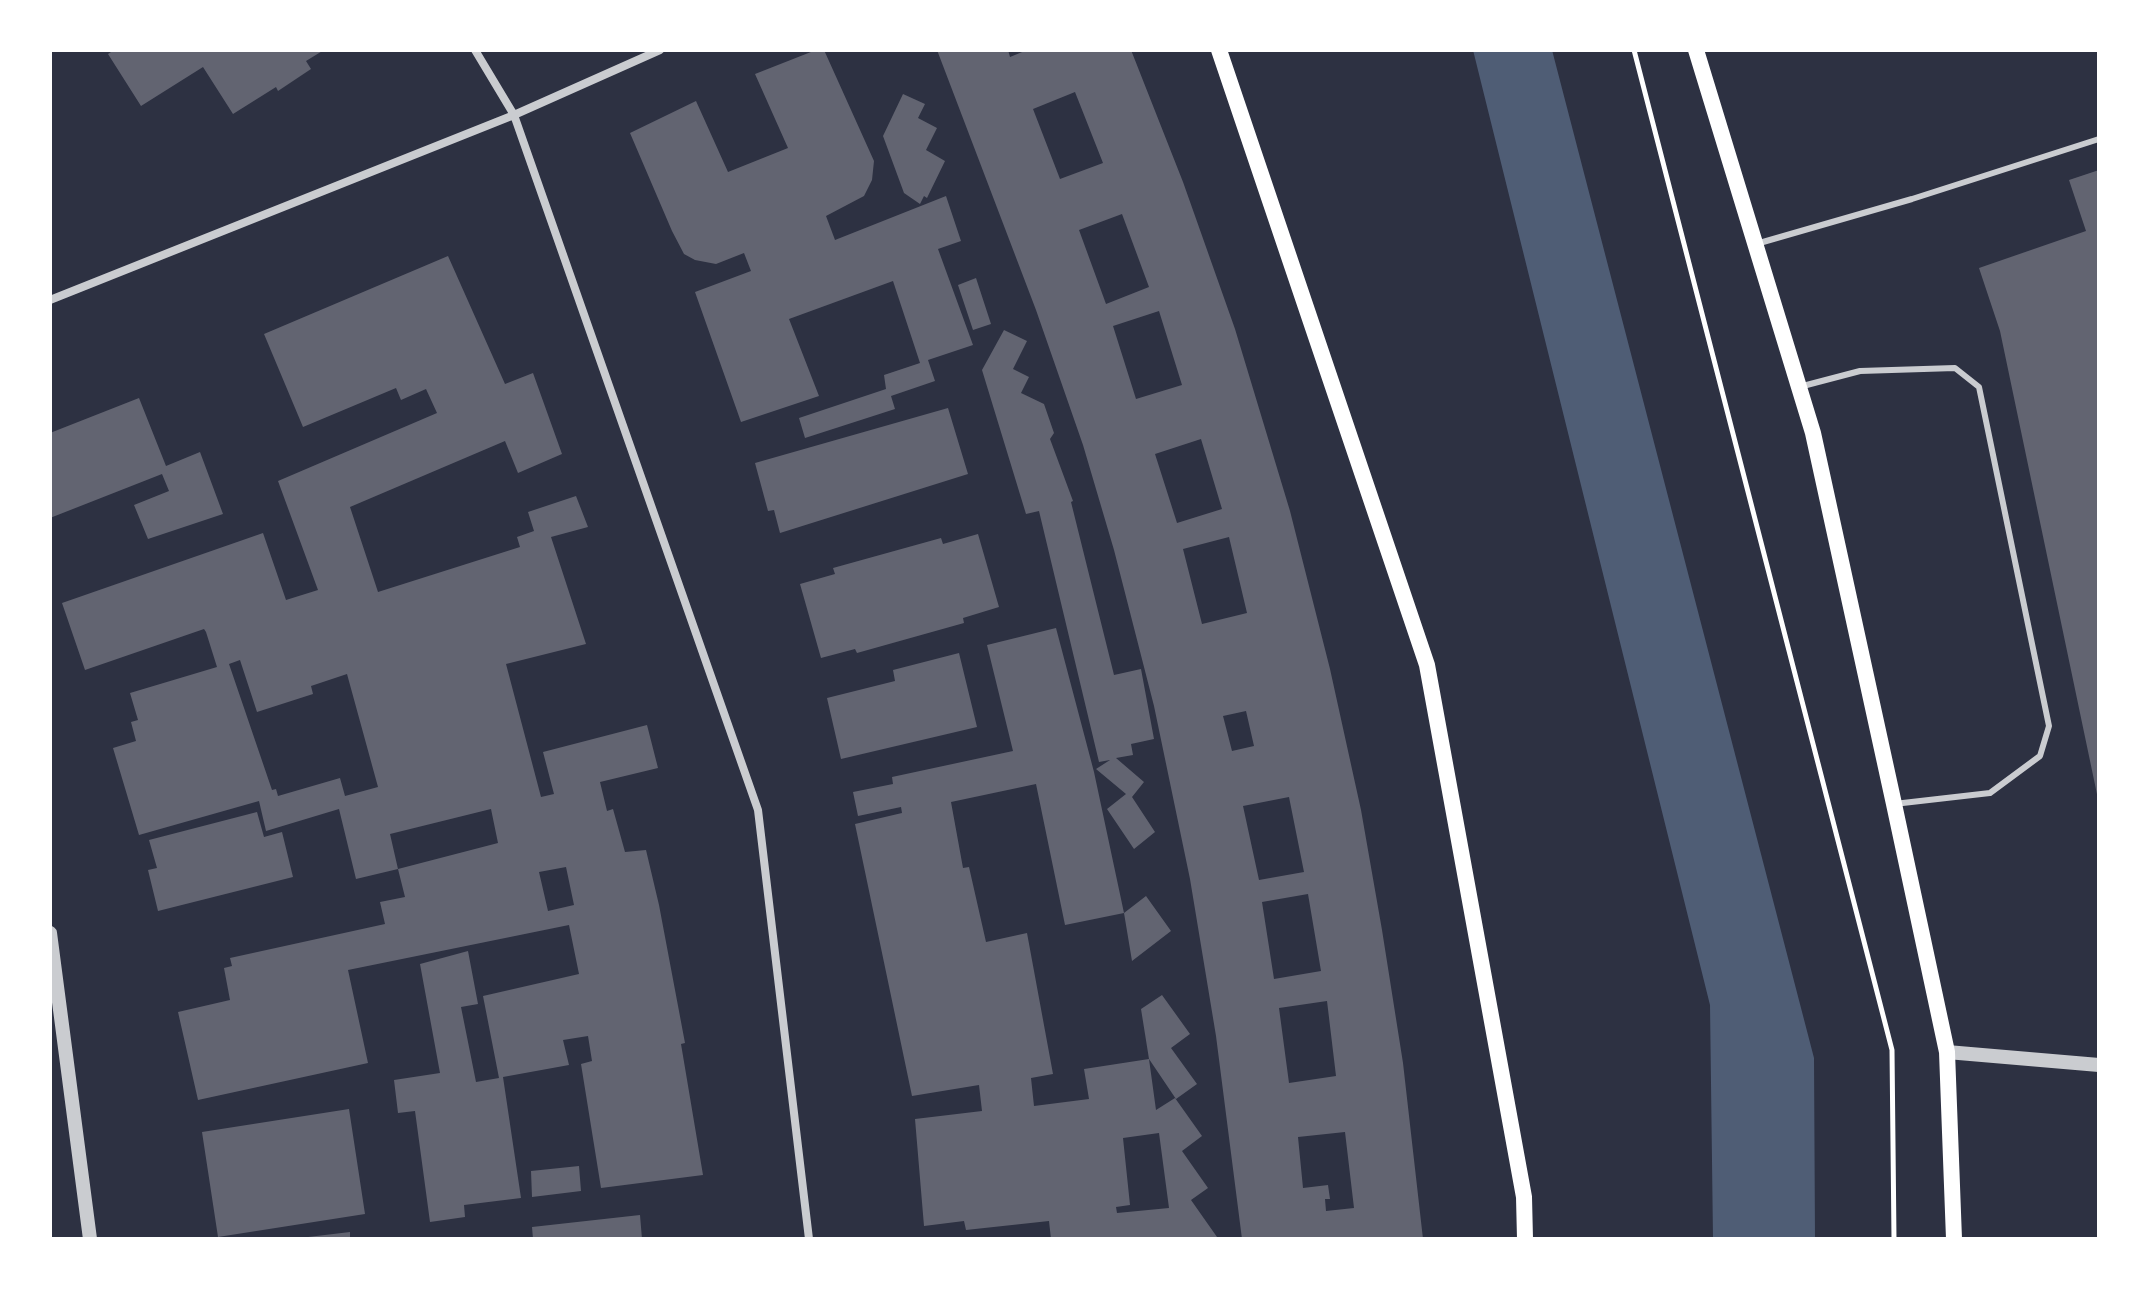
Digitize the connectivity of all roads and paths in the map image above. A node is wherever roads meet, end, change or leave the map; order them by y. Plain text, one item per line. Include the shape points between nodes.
1 (475, 50) edge
2 (660, 50) edge
3 (1219, 50) edge
4 (1634, 50) edge
5 (1696, 50) edge
6 (514, 115) junction
7 (2099, 139) edge
8 (1756, 244) junction
9 (50, 300) edge
10 (1799, 387) junction
11 (1894, 804) junction
12 (50, 933) edge
13 (1947, 1052) junction
14 (2099, 1065) edge
15 (90, 1239) edge
16 (809, 1239) edge
17 (1525, 1239) edge
18 (1894, 1239) edge
19 (1954, 1239) edge

1 - 6 street
2 - 6 street
3 - 17 main road via 1427,665 1524,1197
4 - 18 path via 1892,1050
5 - 8 main road
6 - 9 street
6 - 16 street via 758,810
7 - 8 lane
8 - 10 main road
10 - 11 main road
10 - 11 lane via 1860,371 1955,368 1979,387 2049,726 2040,756 1990,793
11 - 13 main road
12 - 15 street
13 - 14 street
13 - 19 main road

